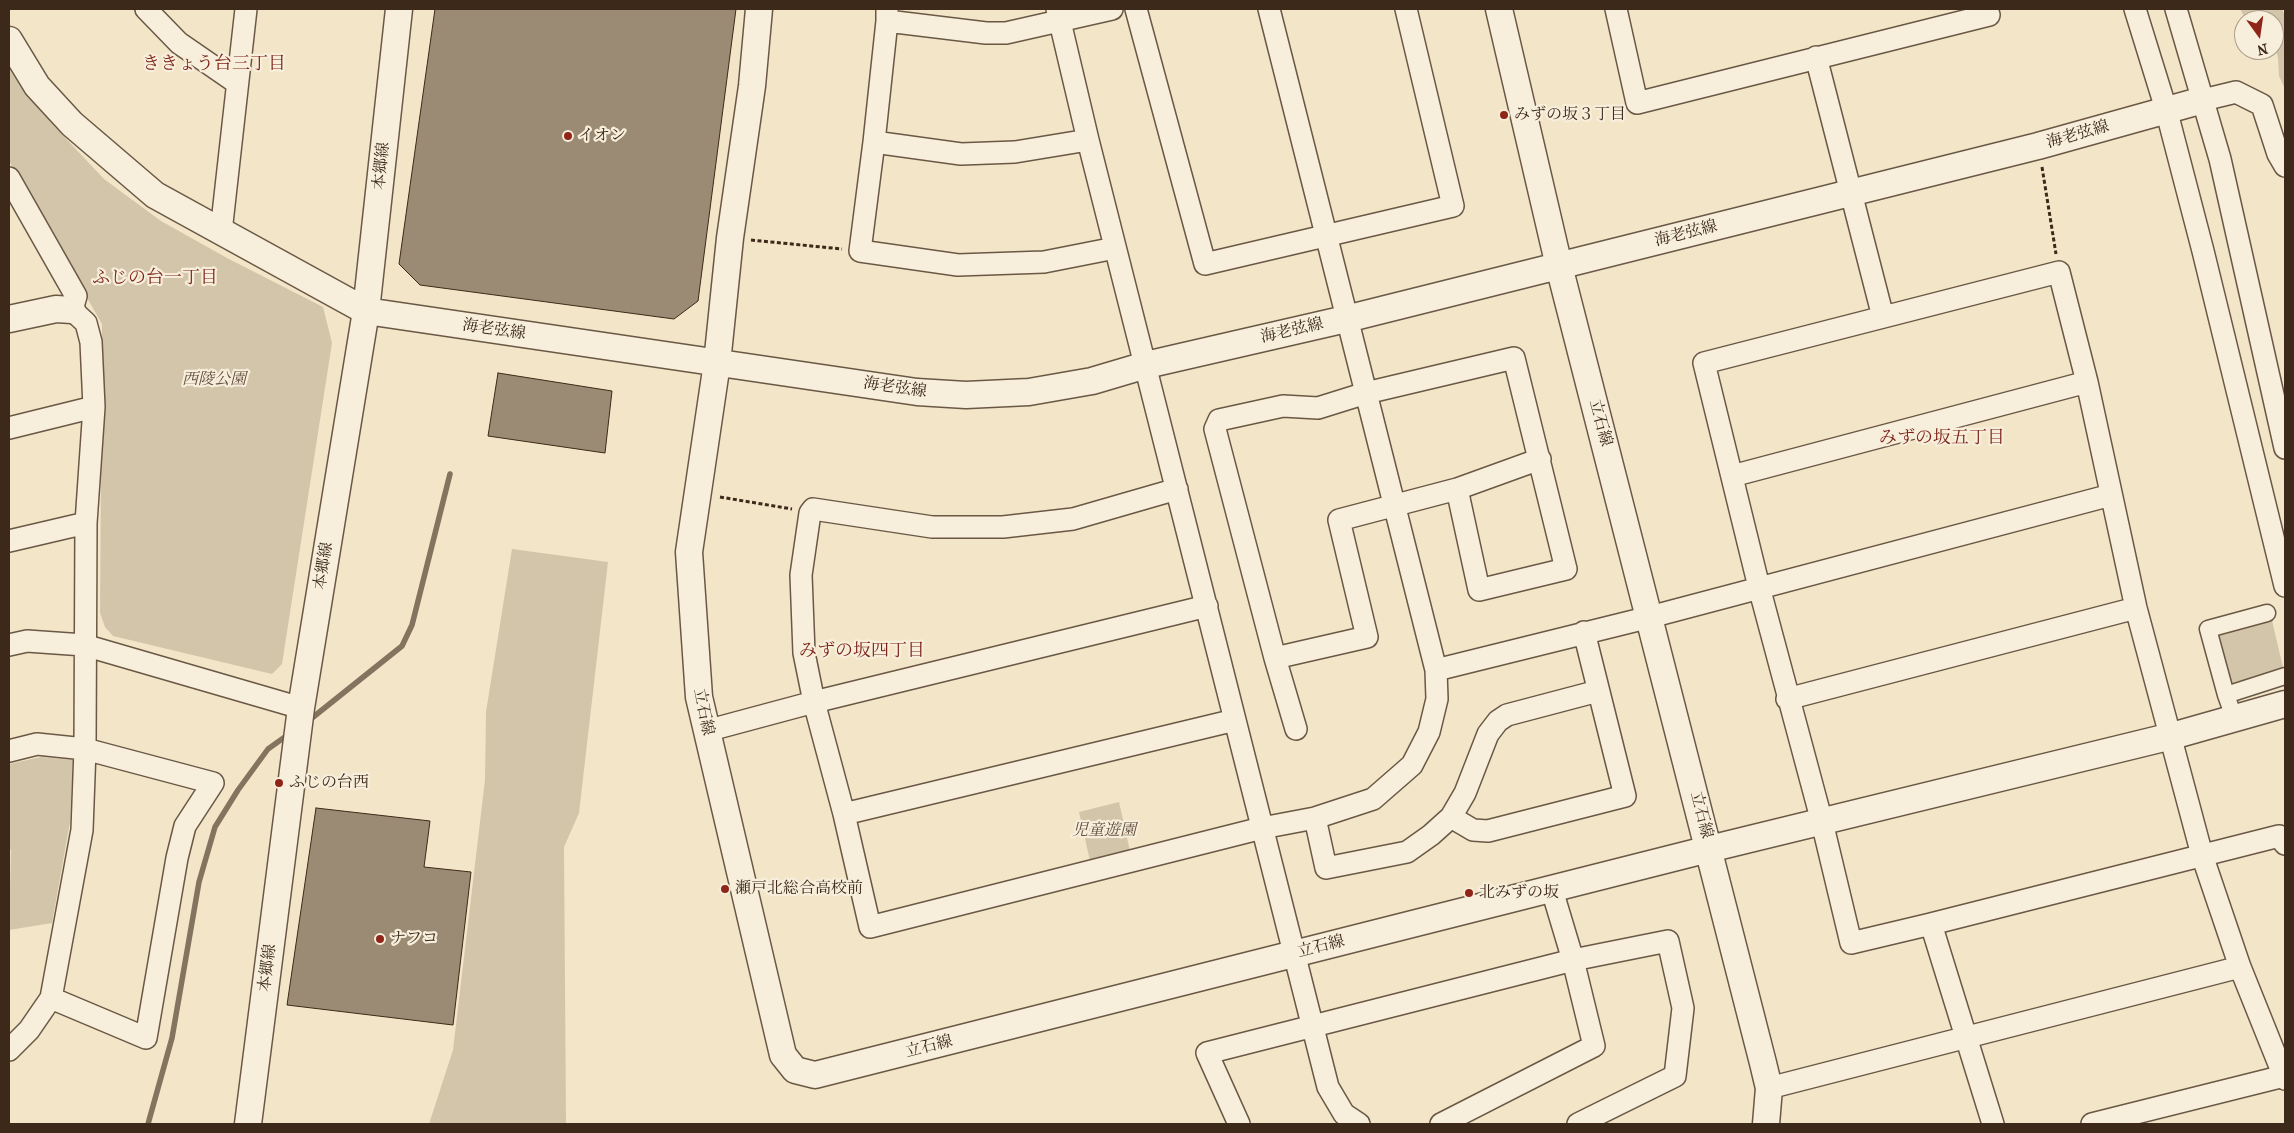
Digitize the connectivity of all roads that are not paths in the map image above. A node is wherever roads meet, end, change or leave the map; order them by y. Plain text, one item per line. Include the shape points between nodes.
1 (146, 9) edge
2 (246, 9) edge
3 (399, 9) edge
4 (759, 9) edge
5 (1112, 9) edge
6 (1136, 9) edge
7 (1269, 9) edge
8 (1406, 9) edge
9 (1499, 9) edge
10 (1616, 9) edge
11 (1987, 9) edge
12 (2135, 9) edge
13 (2176, 9) edge
14 (887, 15) edge
15 (1059, 15) edge
16 (9, 40) edge
17 (1816, 57) junction
18 (237, 83) junction
19 (2203, 100) junction
20 (2166, 109) junction
21 (1088, 140) junction
22 (874, 142) junction
23 (2285, 166) edge
24 (9, 178) edge
25 (1851, 193) junction
26 (15, 203) edge
27 (221, 232) junction
28 (1326, 235) junction
29 (1115, 248) junction
30 (1559, 266) junction
31 (72, 310) junction
32 (366, 311) junction
33 (1882, 317) junction
34 (1346, 319) junction
35 (9, 320) edge
36 (717, 363) junction
37 (1146, 364) junction
38 (2087, 382) junction
39 (1366, 393) junction
40 (94, 407) junction
41 (9, 428) edge
42 (2285, 448) edge
43 (1540, 459) junction
44 (1732, 476) junction
45 (1177, 489) junction
46 (1456, 489) junction
47 (2111, 495) junction
48 (1395, 505) junction
49 (86, 523) junction
50 (9, 541) edge
51 (2285, 586) edge
52 (1758, 587) junction
53 (1207, 606) junction
54 (2136, 608) junction
55 (2267, 613) dead end
56 (1650, 617) junction
57 (1584, 632) junction
58 (9, 645) edge
59 (84, 645) junction
60 (1275, 658) junction
61 (1436, 670) junction
62 (2285, 676) edge
63 (1598, 691) junction
64 (1788, 699) junction
65 (814, 702) junction
66 (2285, 704) edge
67 (1235, 720) junction
68 (299, 722) junction
69 (1296, 729) dead end
70 (706, 731) junction
71 (2172, 736) junction
72 (85, 750) junction
73 (9, 751) edge
74 (844, 814) junction
75 (1451, 817) junction
76 (1315, 818) junction
77 (1822, 822) junction
78 (1262, 828) junction
79 (2285, 844) edge
80 (1709, 849) junction
81 (2202, 855) junction
82 (1552, 890) junction
83 (1932, 924) junction
84 (1294, 954) junction
85 (1573, 960) junction
86 (2240, 967) junction
87 (51, 998) junction
88 (1313, 1028) junction
89 (1966, 1036) junction
90 (9, 1050) edge
91 (2285, 1077) edge
92 (1769, 1088) junction
93 (248, 1124) edge
94 (1239, 1124) edge
95 (1359, 1124) edge
96 (1441, 1124) edge
97 (1578, 1124) edge
98 (1766, 1124) edge
99 (1994, 1124) edge
100 (2092, 1124) edge

1 - 18 street via 179,43
2 - 18 street
3 - 32 street, 本郷線
4 - 36 street, 立石線
5 - 15 street
6 - 28 street via 1205,264
7 - 28 street
8 - 28 street via 1452,206
9 - 30 street, 立石線
10 - 17 street via 1637,103
11 - 17 street via 1989,15
12 - 20 street
13 - 19 street
14 - 15 street via 986,34 1006,33
14 - 22 street
15 - 21 street
16 - 27 street via 36,86 72,124 155,195
17 - 25 street
18 - 27 street
19 - 20 street, 海老弦線
19 - 23 street via 2236,92 2262,105
19 - 42 street via 2220,159
20 - 25 street, 海老弦線 via 2038,146
20 - 51 street via 2244,411
21 - 22 street via 1015,152 961,154
21 - 29 street
22 - 29 street via 860,251 958,265 1044,262
24 - 26 street
25 - 30 street, 海老弦線
25 - 33 street
26 - 31 street via 76,296
27 - 32 street
28 - 34 street
29 - 37 street
30 - 34 street, 海老弦線
30 - 56 street, 立石線
31 - 35 street via 56,309
31 - 40 street via 86,323 91,342
32 - 36 street, 海老弦線
32 - 68 street, 本郷線
33 - 38 street via 2059,272
33 - 44 street via 1704,363
34 - 37 street, 海老弦線
34 - 39 street
36 - 37 street, 海老弦線 via 966,396 1030,392 1092,381
36 - 70 street, 立石線 via 689,552 696,672
37 - 45 street
38 - 44 street
38 - 47 street
39 - 43 street via 1514,358
39 - 48 street
39 - 60 street via 1318,408 1283,406 1219,420 1215,429
40 - 41 street
40 - 49 street
43 - 46 street
43 - 46 street via 1566,569 1479,590
44 - 52 street
45 - 53 street
45 - 65 street via 1073,519 1003,527 932,527 813,509 801,575 804,652
46 - 48 street
47 - 52 street
47 - 54 street
48 - 60 street via 1338,520 1331,526 1367,637
48 - 61 street
49 - 50 street
49 - 59 street
52 - 56 street
52 - 64 street
53 - 65 street
53 - 67 street
54 - 64 street
54 - 71 street
55 - 62 street via 2208,628 2228,700
56 - 57 street
56 - 80 street, 立石線
57 - 61 street
57 - 63 street
58 - 59 street via 27,641
59 - 68 street
59 - 72 street
60 - 69 street
61 - 76 street via 1437,699 1429,732 1412,766 1373,799
63 - 75 street via 1507,715 1498,721 1488,734
63 - 75 street via 1625,796 1488,830 1473,830
64 - 77 street
65 - 70 street
65 - 74 street
66 - 71 street
67 - 74 street
67 - 78 street
68 - 93 street, 本郷線
70 - 84 street, 立石線 via 783,1055 792,1067 804,1074 815,1075
71 - 77 street
71 - 81 street
72 - 73 street via 37,744
72 - 87 street via 82,830
72 - 87 street via 213,783 185,826 146,1038
74 - 78 street via 870,927
75 - 76 street via 1407,852 1326,868
76 - 78 street
77 - 80 street
77 - 83 street via 1851,943
78 - 84 street
79 - 81 street via 2279,836
80 - 82 street, 立石線
80 - 92 street
81 - 83 street
81 - 86 street
82 - 84 street, 立石線
82 - 85 street
83 - 89 street
84 - 88 street
85 - 88 street
85 - 96 street via 1594,1046
85 - 97 street via 1668,941 1683,1008 1675,1076
86 - 89 street
86 - 91 street
87 - 90 street via 29,1030
88 - 94 street via 1207,1053
88 - 95 street via 1328,1087 1344,1114
89 - 92 street
89 - 99 street
91 - 100 street
92 - 98 street

